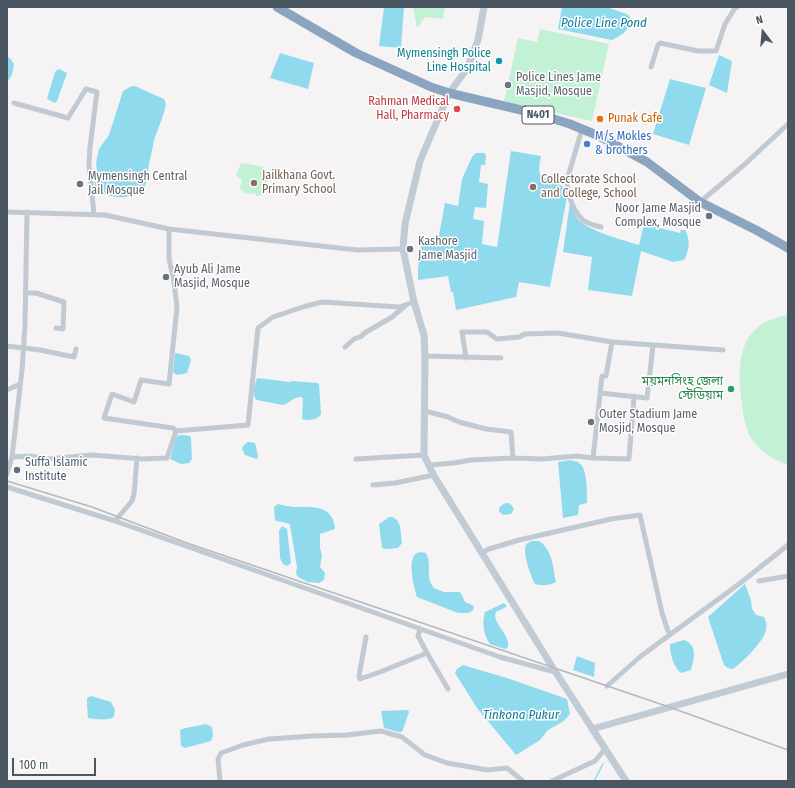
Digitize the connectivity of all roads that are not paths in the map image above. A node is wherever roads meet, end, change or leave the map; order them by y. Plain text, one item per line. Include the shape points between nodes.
1 (484, 7) edge
2 (737, 7) edge
3 (280, 8) edge
4 (651, 66) dead end
5 (449, 93) junction
6 (14, 103) dead end
7 (788, 124) edge
8 (582, 129) junction
9 (700, 202) junction
10 (7, 212) edge
11 (27, 212) junction
12 (94, 215) junction
13 (600, 227) dead end
14 (169, 229) junction
15 (788, 248) edge
16 (403, 249) junction
17 (26, 292) junction
18 (411, 303) junction
19 (56, 328) dead end
20 (612, 342) junction
21 (653, 345) junction
22 (7, 346) edge
23 (345, 347) dead end
24 (24, 348) junction
25 (76, 348) dead end
26 (723, 350) dead end
27 (425, 356) junction
28 (466, 358) junction
29 (501, 358) dead end
30 (20, 384) junction
31 (7, 390) edge
32 (600, 393) junction
33 (634, 396) junction
34 (425, 411) junction
35 (176, 431) junction
36 (424, 455) junction
37 (12, 457) junction
38 (137, 458) junction
39 (513, 458) junction
40 (593, 458) junction
41 (356, 459) dead end
42 (428, 465) junction
43 (7, 474) edge
44 (434, 475) junction
45 (373, 484) dead end
46 (7, 487) edge
47 (115, 521) junction
48 (788, 545) edge
49 (482, 553) junction
50 (788, 576) edge
51 (759, 581) dead end
52 (420, 629) junction
53 (668, 631) dead end
54 (366, 637) dead end
55 (427, 653) junction
56 (555, 672) junction
57 (788, 674) edge
58 (607, 686) dead end
59 (448, 689) dead end
60 (592, 729) junction
61 (605, 749) junction
62 (220, 781) edge
63 (522, 781) edge
64 (552, 781) edge
65 (626, 781) edge

1 - 5 street via 478,40 467,69
2 - 4 street via 725,24 716,51 698,51 660,43
3 - 5 highway, N401 via 356,53 404,76
5 - 8 highway, N401 via 538,114
5 - 16 street via 420,161 405,224
6 - 12 street via 68,118 86,89 97,92 89,164
7 - 9 street
8 - 9 highway, N401 via 647,162
8 - 13 street via 567,186 574,208 582,219
9 - 15 highway, N401
10 - 11 street
11 - 12 street
11 - 17 street
12 - 14 street via 105,215
14 - 16 street via 357,250
14 - 35 street via 168,259 177,307 169,384 141,380 134,402 112,394 104,418 173,428
16 - 18 street
17 - 19 street via 36,292 64,302 63,329
17 - 24 street
18 - 23 street
18 - 27 street via 424,335
18 - 35 street via 399,306 322,302 273,317 258,328 248,425
20 - 21 street
20 - 28 street via 558,333 525,334 497,339 488,332 462,332
20 - 32 street
21 - 26 street
21 - 33 street via 647,398
22 - 24 street
24 - 25 street via 74,357
24 - 30 street
27 - 28 street
27 - 34 street
28 - 29 street
30 - 31 street
30 - 37 street
32 - 33 street
32 - 40 street
33 - 40 street via 629,459
34 - 36 street
34 - 39 street via 486,429 511,432
35 - 38 street via 167,458
36 - 41 street
36 - 42 street
37 - 38 street via 92,455
37 - 43 street
38 - 47 street via 132,501
39 - 40 street
39 - 42 street
42 - 44 street
44 - 45 street
44 - 49 street
46 - 47 street
47 - 52 street
48 - 58 street via 641,656
49 - 53 street via 519,540 638,515
49 - 56 street
50 - 51 street
52 - 55 street via 418,636
52 - 56 street via 500,657
54 - 55 street via 360,679
55 - 59 street
56 - 60 street
57 - 60 street
60 - 61 street
61 - 64 street via 595,761
61 - 65 street
62 - 63 street via 218,759 221,753 243,745 269,739 381,731 402,736 425,755 447,763 488,770 507,768

